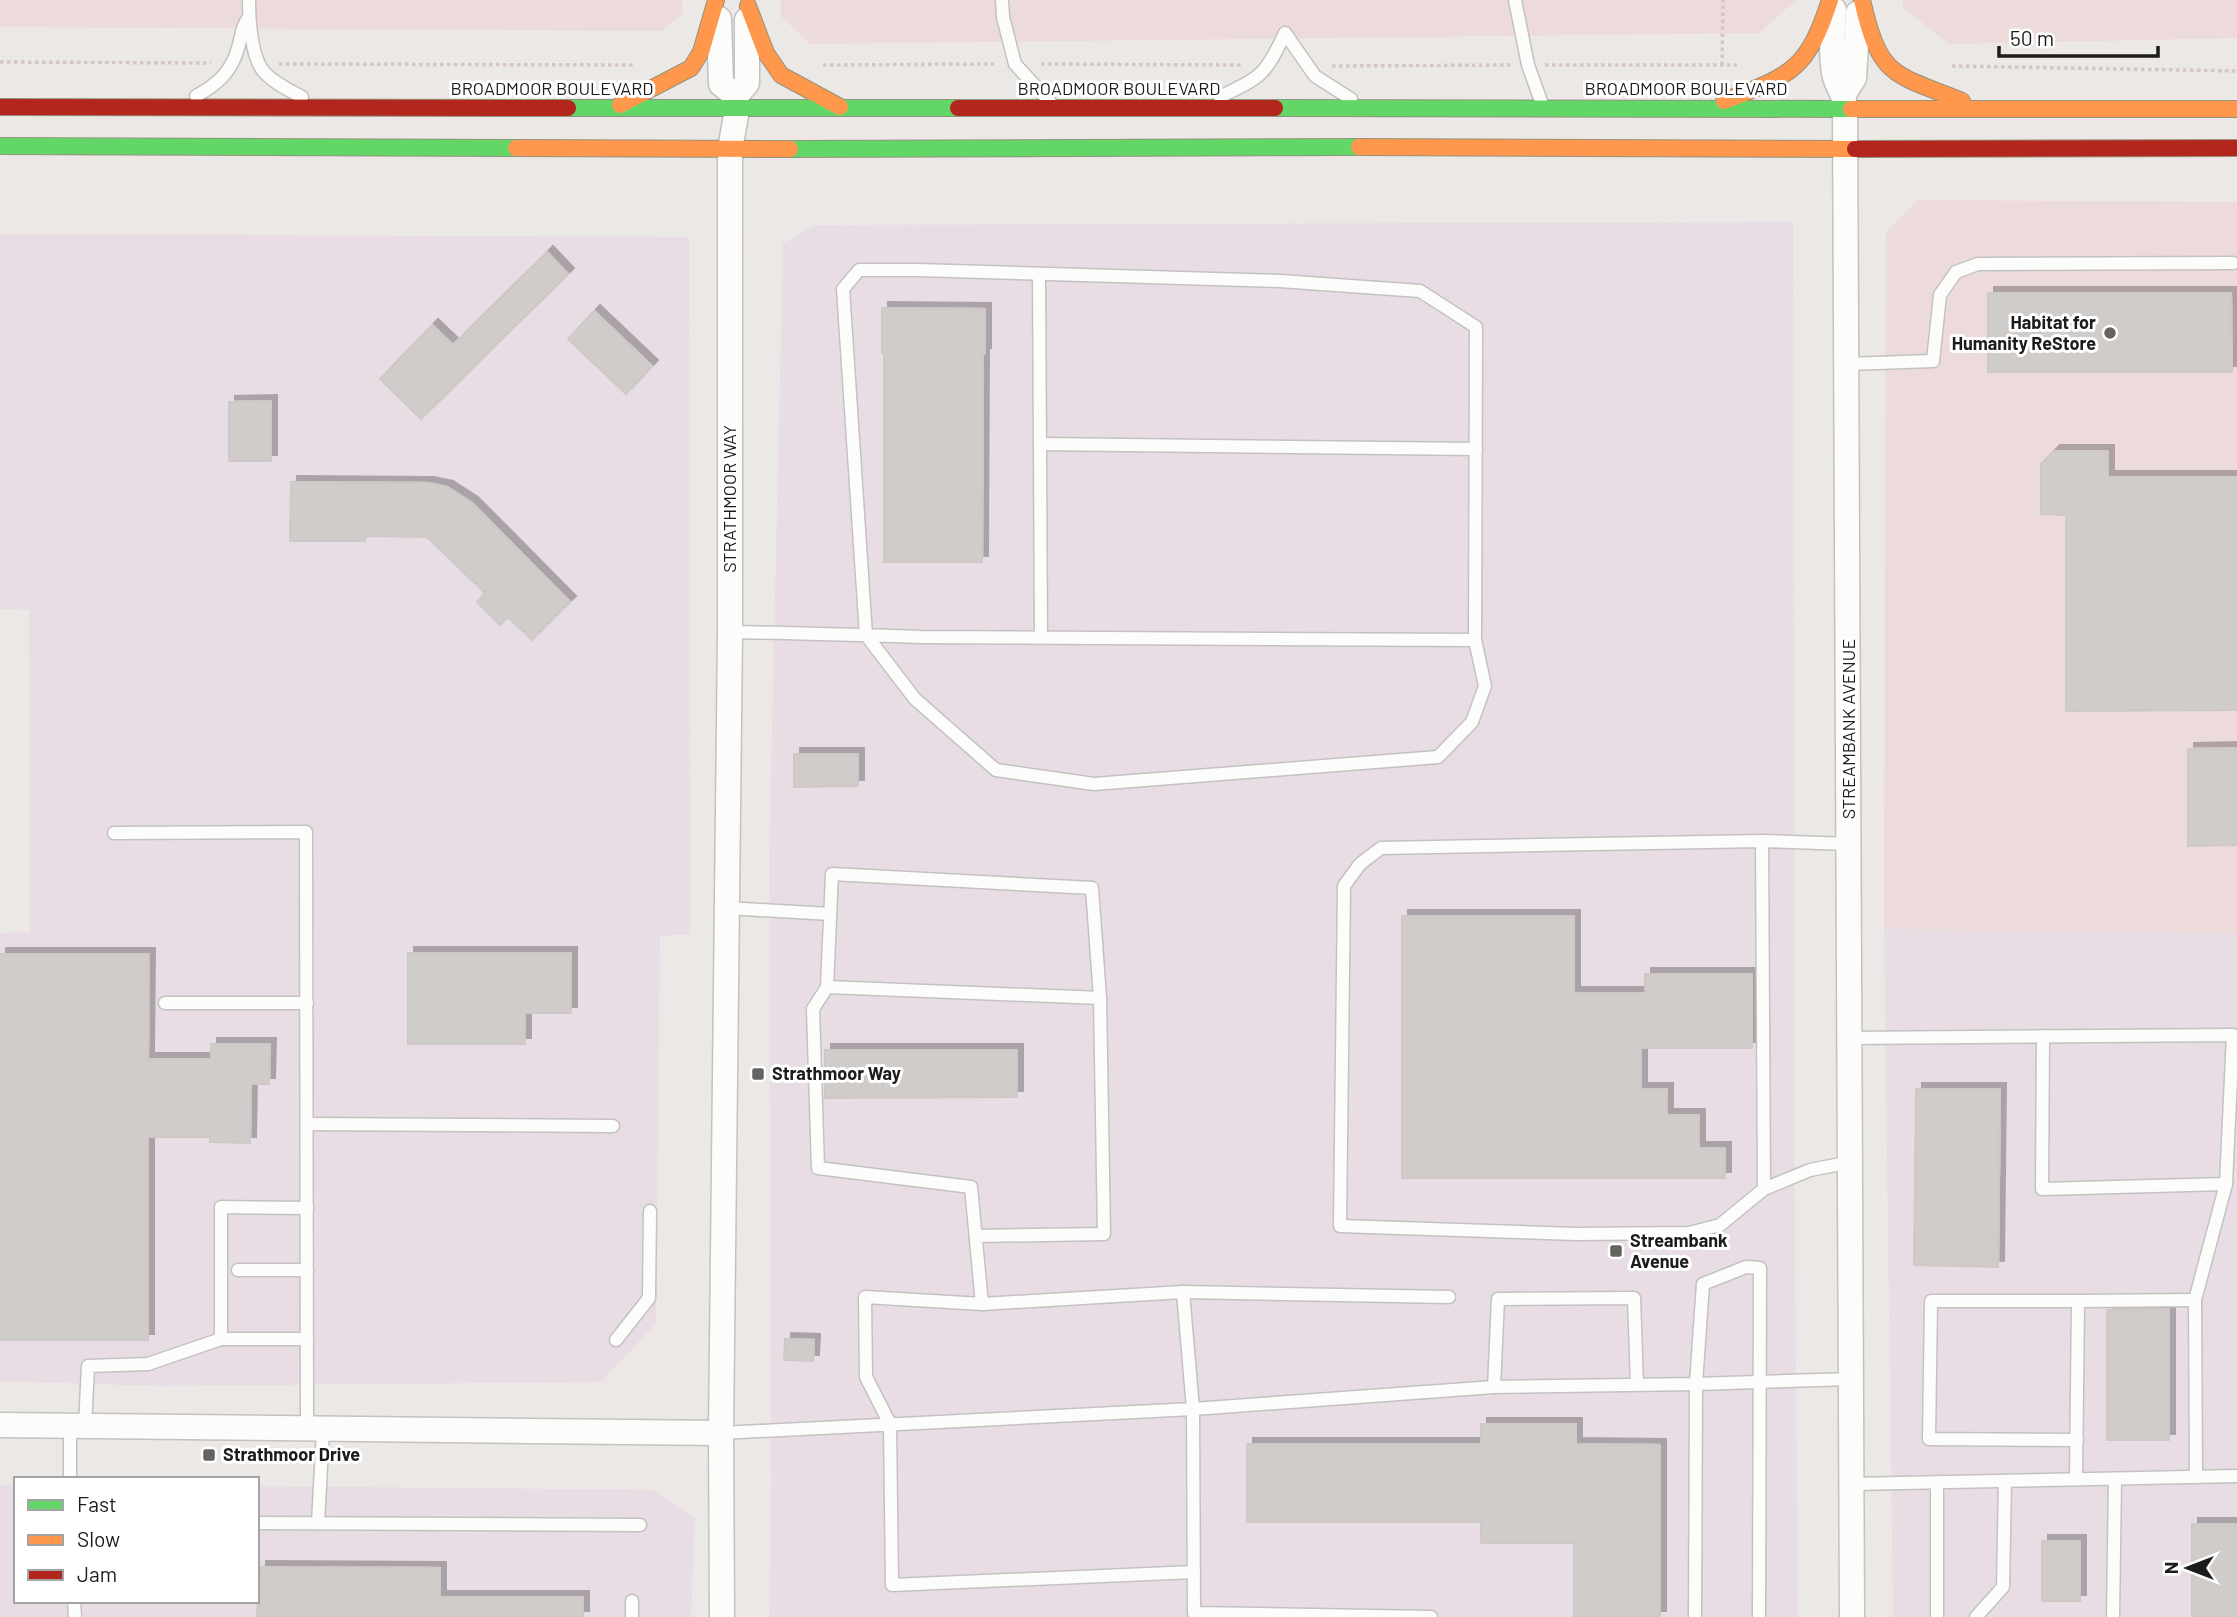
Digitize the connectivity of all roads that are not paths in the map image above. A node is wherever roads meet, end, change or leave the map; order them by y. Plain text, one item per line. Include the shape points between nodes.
1 (248, 0) edge
2 (717, 0) edge
3 (1003, 0) edge
4 (1515, 0) edge
5 (1832, 0) edge
6 (1861, 0) edge
7 (747, 3) edge
8 (249, 16) junction
9 (1844, 101) junction
10 (736, 103) junction
11 (0, 107) edge
12 (321, 107) junction
13 (1055, 107) junction
14 (174, 108) junction
15 (615, 108) junction
16 (843, 108) junction
17 (1199, 108) junction
18 (1367, 108) junction
19 (1544, 108) junction
20 (1978, 108) junction
21 (1703, 109) junction
22 (2237, 109) edge
23 (0, 146) edge
24 (2237, 148) edge
25 (730, 149) junction
26 (1845, 149) junction
27 (2233, 263) dead end
28 (1039, 274) junction
29 (1847, 364) junction
30 (1040, 443) junction
31 (1476, 449) junction
32 (730, 632) junction
33 (866, 635) junction
34 (1041, 638) junction
35 (1475, 640) junction
36 (114, 833) dead end
37 (1762, 841) junction
38 (1849, 844) junction
39 (727, 908) junction
40 (830, 914) junction
41 (827, 987) junction
42 (1100, 998) junction
43 (165, 1003) dead end
44 (307, 1003) junction
45 (2043, 1036) junction
46 (1850, 1038) junction
47 (307, 1124) junction
48 (613, 1126) dead end
49 (1851, 1162) junction
50 (2226, 1184) junction
51 (1764, 1189) junction
52 (307, 1208) junction
53 (650, 1211) dead end
54 (976, 1236) junction
55 (239, 1270) dead end
56 (307, 1270) junction
57 (1183, 1293) junction
58 (1449, 1297) dead end
59 (2195, 1300) junction
60 (2078, 1301) junction
61 (982, 1304) junction
62 (221, 1339) junction
63 (307, 1339) junction
64 (616, 1340) dead end
65 (1851, 1379) junction
66 (1760, 1382) junction
67 (1696, 1384) junction
68 (1637, 1385) junction
69 (1493, 1387) junction
70 (1193, 1409) junction
71 (890, 1424) junction
72 (0, 1425) edge
73 (78, 1426) junction
74 (315, 1429) junction
75 (721, 1433) junction
76 (2077, 1440) junction
77 (2237, 1476) edge
78 (69, 1477) edge
79 (2196, 1477) junction
80 (2076, 1479) junction
81 (2115, 1479) junction
82 (2005, 1481) junction
83 (1937, 1482) junction
84 (1852, 1484) junction
85 (259, 1523) edge
86 (318, 1523) junction
87 (640, 1525) dead end
88 (1194, 1572) junction
89 (632, 1601) dead end
90 (1194, 1615) edge
91 (632, 1617) edge
92 (722, 1617) edge
93 (1431, 1617) edge
94 (1695, 1617) edge
95 (1759, 1617) edge
96 (1852, 1617) edge
97 (1937, 1617) edge
98 (1976, 1617) edge
99 (2113, 1617) edge

1 - 8 lane
2 - 10 street via 721,84
2 - 15 main road via 701,52 691,68
3 - 13 lane via 1014,64
4 - 19 lane via 1528,65
5 - 9 street via 1832,52
5 - 21 main road via 1802,64 1779,80
6 - 9 street via 1854,78
6 - 20 main road via 1871,37 1886,65
7 - 10 street, STRATHMOOR WAY via 747,83
7 - 16 main road via 766,53 781,75
8 - 12 lane via 262,70
8 - 14 lane via 226,74 215,86
9 - 20 main road, BROADMOOR BOULEVARD
9 - 21 main road, BROADMOOR BOULEVARD
9 - 26 street, STREAMBANK AVENUE
10 - 15 main road, BROADMOOR BOULEVARD
10 - 16 main road, BROADMOOR BOULEVARD
10 - 25 street, STRATHMOOR WAY
11 - 14 main road, BROADMOOR BOULEVARD
12 - 14 main road, BROADMOOR BOULEVARD
12 - 15 main road, BROADMOOR BOULEVARD
13 - 16 main road, BROADMOOR BOULEVARD
13 - 17 main road, BROADMOOR BOULEVARD
17 - 18 main road, BROADMOOR BOULEVARD
17 - 18 lane via 1258,78 1270,65 1285,33 1315,76
18 - 19 main road, BROADMOOR BOULEVARD
19 - 21 main road, BROADMOOR BOULEVARD
20 - 22 main road, BROADMOOR BOULEVARD
23 - 25 main road
24 - 26 main road
25 - 26 main road
25 - 32 street, STRATHMOOR WAY
26 - 29 street, STREAMBANK AVENUE
27 - 29 lane via 1978,264 1956,272 1940,295 1933,361
28 - 30 lane
28 - 31 lane via 1280,281 1420,291 1476,327
28 - 33 lane via 859,270 843,289
29 - 38 street, STREAMBANK AVENUE
30 - 31 lane
30 - 34 lane
31 - 35 lane
32 - 33 lane
32 - 39 street, STRATHMOOR WAY
33 - 34 lane
33 - 35 lane via 915,699 996,771 1094,784 1438,757 1472,722 1485,686
34 - 35 lane
36 - 44 lane via 306,832
37 - 38 lane
37 - 51 lane
37 - 51 lane via 1381,848 1360,864 1344,886 1340,1226 1689,1233 1720,1225
38 - 46 street, STREAMBANK AVENUE
39 - 40 lane
39 - 75 street, STRATHMOOR WAY
40 - 41 lane
40 - 42 lane via 832,874 1092,888
41 - 42 lane
41 - 54 lane via 813,1009 818,1168 971,1187
42 - 54 lane via 1104,1234
43 - 44 lane
44 - 47 lane
45 - 46 lane
45 - 50 lane via 2042,1189
45 - 50 lane via 2234,1035
46 - 49 street, STREAMBANK AVENUE
47 - 48 lane
47 - 52 lane
49 - 51 lane via 1810,1170
49 - 65 street, STREAMBANK AVENUE
50 - 59 lane
52 - 56 lane
52 - 62 lane via 221,1207
53 - 64 lane via 649,1298
54 - 61 lane
55 - 56 lane
56 - 63 lane
57 - 58 lane
57 - 61 lane
57 - 70 lane
59 - 60 lane
59 - 79 lane
60 - 76 lane
60 - 76 lane via 1931,1301 1929,1439
61 - 71 lane via 865,1297 866,1377
62 - 63 lane
62 - 73 lane via 148,1364 88,1366
63 - 74 lane
65 - 66 lane
65 - 84 street, STREAMBANK AVENUE
66 - 67 lane
66 - 67 lane via 1760,1268 1746,1267 1703,1284
66 - 95 lane
67 - 68 lane
67 - 94 lane
68 - 69 lane
68 - 69 lane via 1634,1298 1498,1299
69 - 70 lane
70 - 71 lane
70 - 88 lane
71 - 75 lane
71 - 88 lane via 891,1585
72 - 73 street
73 - 74 street
73 - 78 lane
74 - 75 street
74 - 86 lane
75 - 92 street, STRATHMOOR WAY
76 - 80 lane
77 - 79 lane
79 - 81 lane
80 - 81 lane
80 - 82 lane
81 - 99 lane
82 - 83 lane
82 - 98 lane via 2003,1587
83 - 84 lane
83 - 97 lane
84 - 96 street, STREAMBANK AVENUE
85 - 86 lane
86 - 87 lane
88 - 90 lane
89 - 91 lane
90 - 93 lane

